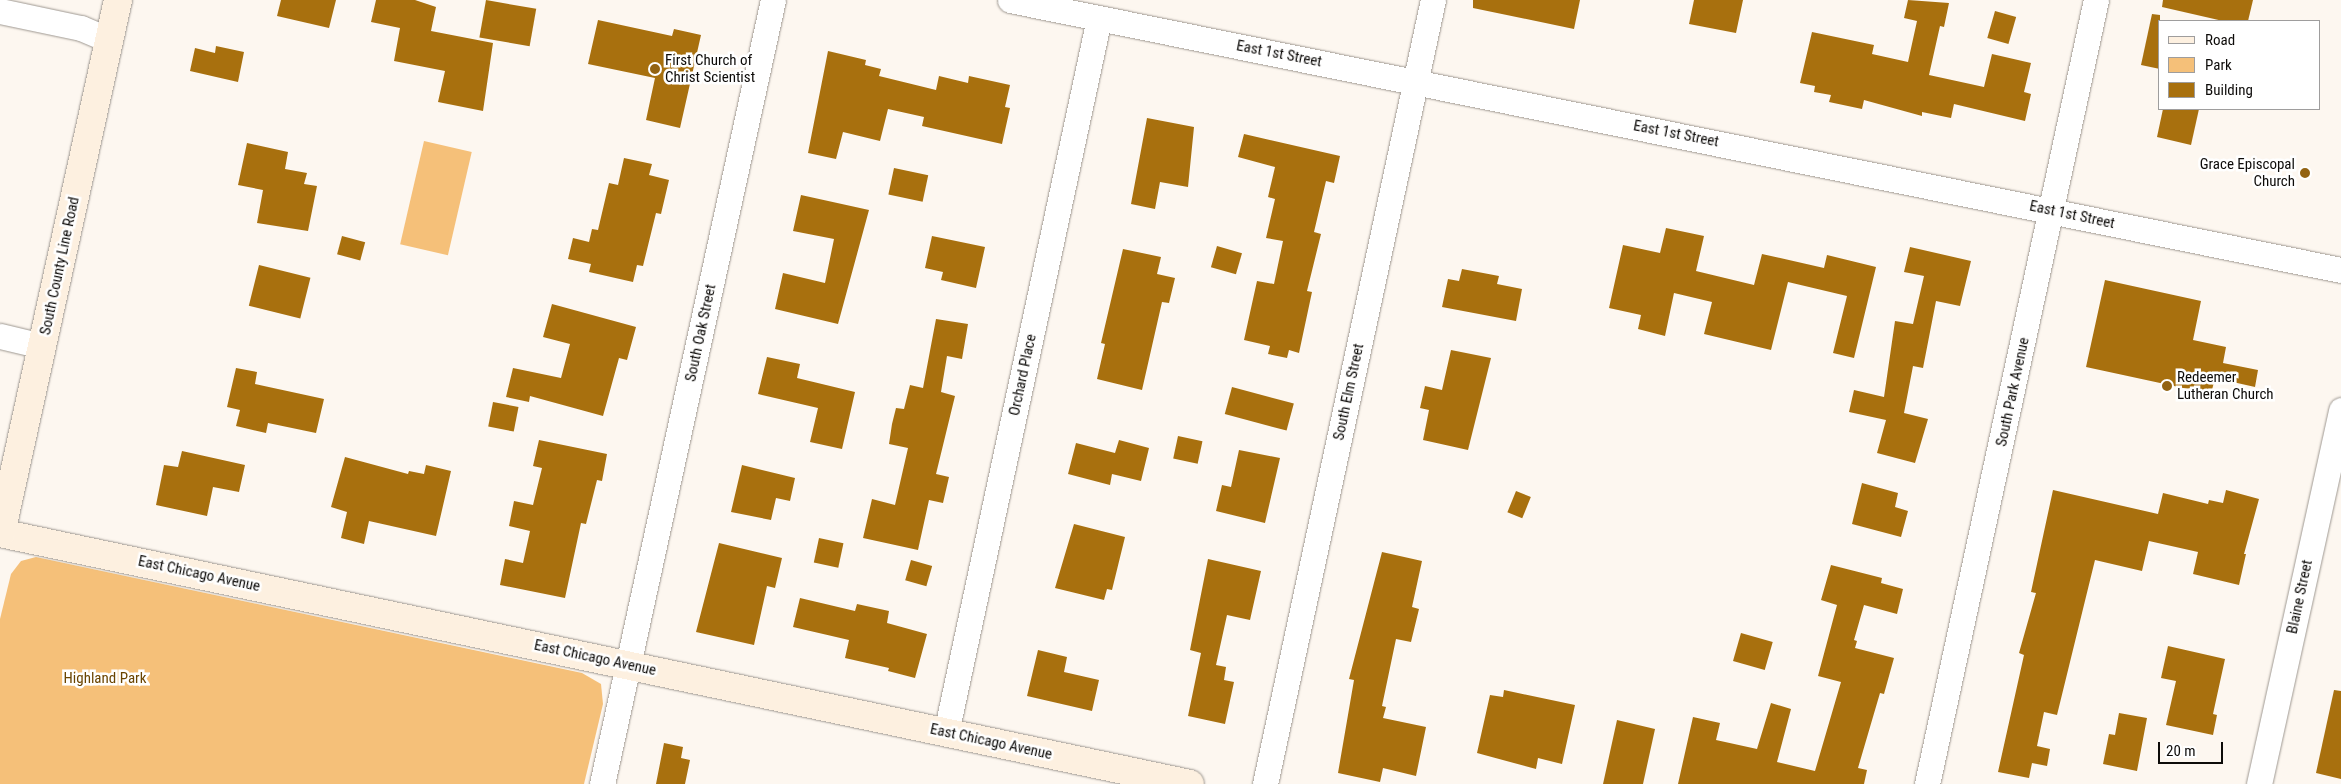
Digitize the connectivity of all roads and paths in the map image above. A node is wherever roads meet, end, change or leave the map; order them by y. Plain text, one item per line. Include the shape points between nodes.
1 (118, 0) edge
2 (773, 0) edge
3 (1010, 0) edge
4 (1433, 0) edge
5 (2096, 0) edge
6 (0, 11) edge
7 (1099, 18) junction
8 (109, 40) junction
9 (1416, 81) junction
10 (2053, 211) junction
11 (2341, 270) edge
12 (0, 336) edge
13 (42, 346) junction
14 (2341, 410) edge
15 (0, 535) edge
16 (629, 665) junction
17 (946, 733) junction
18 (602, 784) edge
19 (1190, 784) edge
20 (1265, 784) edge
21 (1927, 784) edge
22 (2259, 784) edge

1 - 8 main road, South County Line Road
2 - 16 street, South Oak Street
3 - 7 street, East 1st Street
4 - 9 street, South Elm Street
5 - 10 street, South Park Avenue
6 - 8 street via 81,28
7 - 9 street, East 1st Street
7 - 17 street, Orchard Place
8 - 13 main road, South County Line Road
9 - 10 street, East 1st Street
9 - 20 street, South Elm Street
10 - 11 street, East 1st Street
10 - 21 street, South Park Avenue
12 - 13 street
13 - 15 main road, South County Line Road
14 - 22 street, Blaine Street
15 - 16 main road, East Chicago Avenue
16 - 17 main road, East Chicago Avenue
16 - 18 street, South Oak Street
17 - 19 main road, East Chicago Avenue

